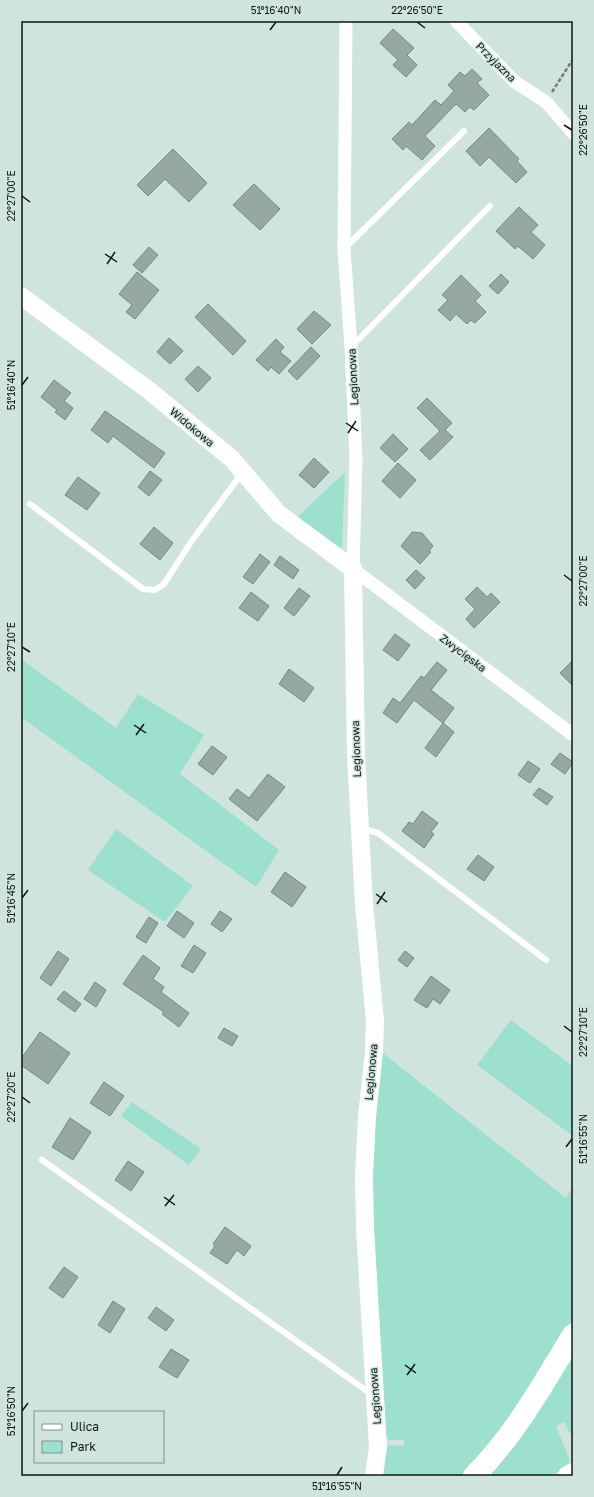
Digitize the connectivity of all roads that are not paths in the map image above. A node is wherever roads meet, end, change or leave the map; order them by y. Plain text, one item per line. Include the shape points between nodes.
1 (346, 21) edge
2 (456, 21) edge
3 (464, 131) dead end
4 (573, 133) edge
5 (490, 206) dead end
6 (344, 250) junction
7 (21, 296) edge
8 (352, 346) junction
9 (243, 472) junction
10 (30, 504) dead end
11 (353, 568) junction
12 (573, 735) edge
13 (360, 827) junction
14 (546, 960) dead end
15 (42, 1160) dead end
16 (573, 1335) edge
17 (375, 1397) junction
18 (573, 1474) edge
19 (374, 1476) edge
20 (474, 1476) edge
21 (569, 1476) edge

1 - 6 street, Legionowa
2 - 4 street, Przyjazna via 515,82 546,102
3 - 6 lane
5 - 8 lane
6 - 8 street, Legionowa
7 - 9 street, Widokowa via 151,392
8 - 11 street, Legionowa via 356,459
9 - 10 lane via 191,542 164,584 155,590 143,588
9 - 11 street, Widokowa via 279,514
11 - 12 street, Zwycięska
11 - 13 street, Legionowa via 356,755
13 - 14 lane via 378,832
13 - 17 street, Legionowa via 375,1021 364,1177
15 - 17 lane
16 - 20 highway via 526,1411
17 - 19 street, Legionowa via 378,1447
18 - 21 highway

